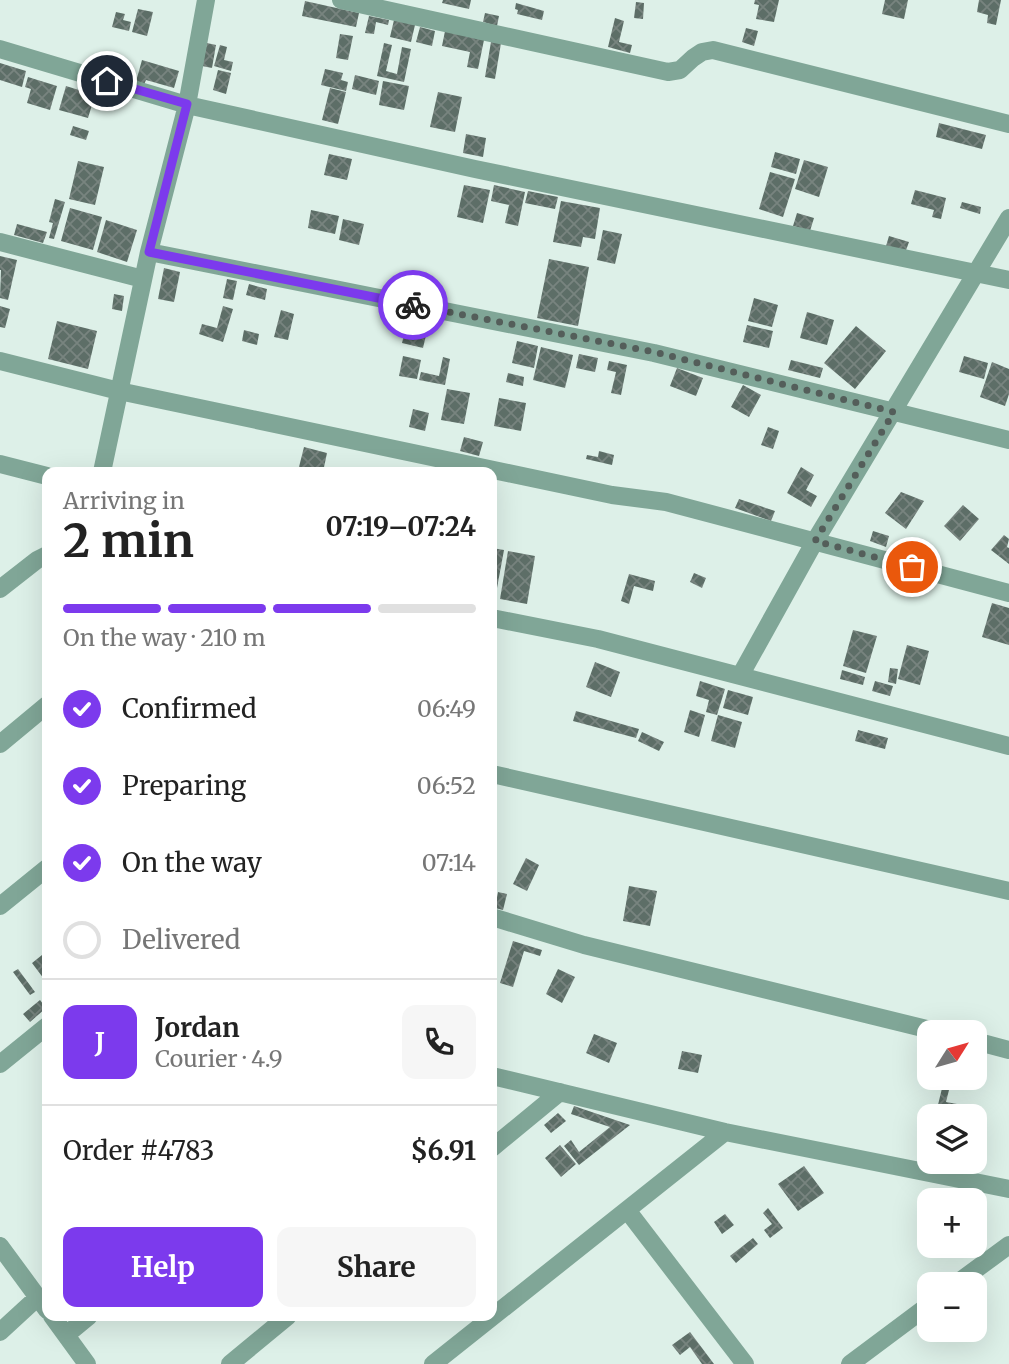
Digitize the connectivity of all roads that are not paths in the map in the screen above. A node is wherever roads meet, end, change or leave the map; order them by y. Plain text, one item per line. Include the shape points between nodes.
1 (206, 0) edge
2 (341, 0) edge
3 (0, 49) edge
4 (187, 104) junction
5 (1009, 124) edge
6 (1009, 218) edge
7 (0, 242) edge
8 (149, 252) junction
9 (977, 272) junction
10 (143, 279) junction
11 (1009, 280) edge
12 (0, 361) edge
13 (119, 391) junction
14 (894, 412) junction
15 (1009, 440) edge
16 (0, 464) edge
17 (103, 467) edge
18 (479, 467) edge
19 (497, 471) edge
20 (42, 475) edge
21 (815, 541) junction
22 (42, 558) edge
23 (0, 589) edge
24 (1009, 593) edge
25 (497, 619) edge
26 (740, 676) junction
27 (42, 709) edge
28 (0, 744) edge
29 (1009, 746) edge
30 (497, 775) edge
31 (42, 872) edge
32 (1009, 891) edge
33 (0, 906) edge
34 (497, 919) edge
35 (917, 1027) edge
36 (42, 1030) edge
37 (987, 1044) edge
38 (1009, 1050) edge
39 (0, 1064) edge
40 (497, 1077) edge
41 (561, 1092) junction
42 (726, 1132) junction
43 (497, 1144) edge
44 (1009, 1189) edge
45 (627, 1210) junction
46 (0, 1245) edge
47 (1009, 1245) edge
48 (972, 1272) edge
49 (42, 1303) edge
50 (497, 1313) edge
51 (917, 1314) edge
52 (56, 1321) edge
53 (83, 1321) edge
54 (282, 1321) edge
55 (487, 1321) edge
56 (0, 1332) edge
57 (66, 1335) junction
58 (87, 1364) edge
59 (230, 1364) edge
60 (433, 1364) edge
61 (745, 1364) edge
62 (850, 1364) edge

1 - 4 street
2 - 5 street via 668,72 680,70 692,58 712,50
3 - 4 street
4 - 8 street
4 - 9 street via 475,169
6 - 9 street
7 - 10 street
8 - 10 street
8 - 14 street via 654,352
9 - 11 street
9 - 14 street
10 - 13 street
12 - 13 street
13 - 17 street
13 - 18 street
14 - 15 street
14 - 21 street
16 - 20 street
19 - 21 street via 666,502
21 - 24 street
21 - 26 street
22 - 23 street
25 - 26 street via 598,639
26 - 29 street
27 - 28 street
30 - 32 street
31 - 33 street
34 - 35 street
36 - 39 street
37 - 38 street
40 - 41 street
41 - 42 street
41 - 43 street
42 - 44 street
42 - 45 street
45 - 50 street
45 - 61 street
46 - 49 street
47 - 48 street
49 - 56 street
51 - 62 street
52 - 57 street
53 - 57 street
54 - 59 street
55 - 60 street
57 - 58 street

